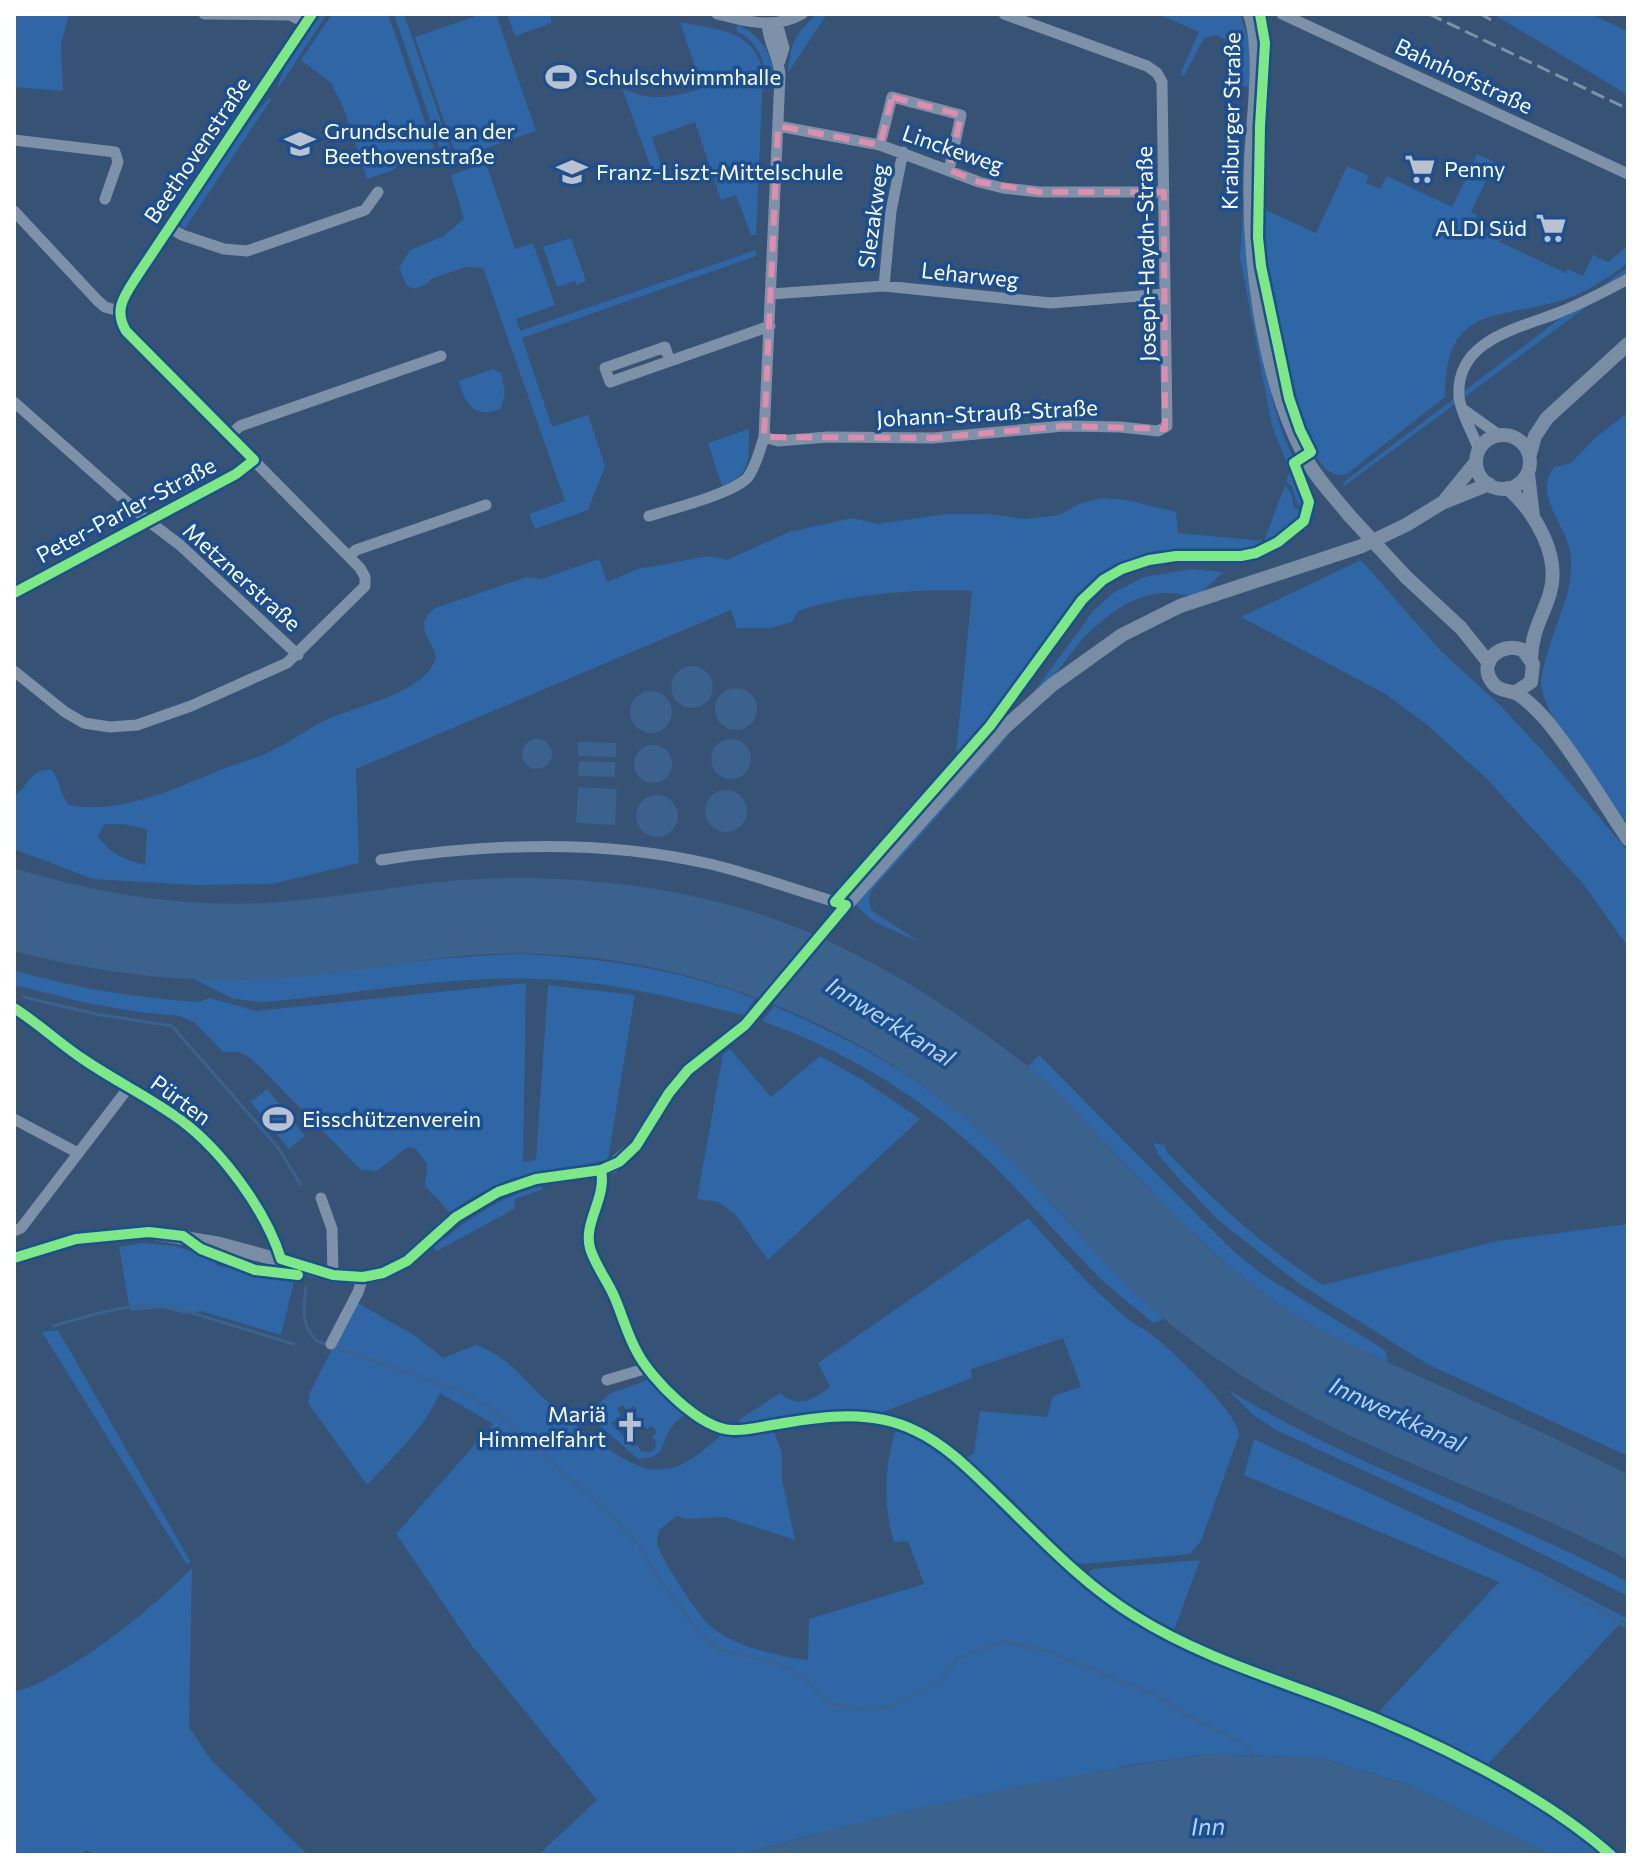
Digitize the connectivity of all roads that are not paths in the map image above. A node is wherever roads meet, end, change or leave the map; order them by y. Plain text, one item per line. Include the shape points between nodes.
1 (204, 14) edge
2 (717, 14) edge
3 (1004, 14) edge
4 (1282, 14) edge
5 (1252, 15) edge
6 (799, 16) edge
7 (309, 19) edge
8 (772, 24) junction
9 (784, 48) junction
10 (779, 62) junction
11 (778, 126) junction
12 (14, 140) edge
13 (880, 145) junction
14 (903, 152) junction
15 (949, 170) junction
16 (1628, 174) edge
17 (378, 192) dead end
18 (1164, 192) junction
19 (105, 199) dead end
20 (14, 211) edge
21 (169, 227) junction
22 (1628, 279) edge
23 (884, 286) junction
24 (771, 294) junction
25 (1165, 294) junction
26 (119, 311) junction
27 (770, 326) junction
28 (1628, 344) edge
29 (441, 356) dead end
30 (670, 361) junction
31 (14, 402) edge
32 (1463, 410) junction
33 (1547, 418) junction
34 (1165, 429) joint
35 (230, 435) junction
36 (1506, 435) junction
37 (764, 437) junction
38 (1530, 454) junction
39 (1478, 456) junction
40 (254, 460) junction
41 (1528, 474) junction
42 (1489, 484) junction
43 (1508, 488) junction
44 (1442, 503) junction
45 (486, 505) dead end
46 (649, 516) dead end
47 (1533, 516) junction
48 (147, 520) junction
49 (349, 556) junction
50 (14, 593) edge
51 (1461, 628) junction
52 (1535, 628) junction
53 (1506, 648) junction
54 (298, 655) junction
55 (1531, 659) junction
56 (1489, 663) junction
57 (14, 671) edge
58 (1533, 676) junction
59 (1516, 692) junction
60 (1546, 720) junction
61 (1628, 839) edge
62 (381, 860) dead end
63 (840, 907) junction
64 (16, 1009) edge
65 (129, 1087) junction
66 (14, 1119) edge
67 (78, 1153) junction
68 (601, 1170) junction
69 (321, 1198) dead end
70 (14, 1231) edge
71 (14, 1258) edge
72 (281, 1259) junction
73 (333, 1275) junction
74 (363, 1277) junction
75 (331, 1344) dead end
76 (648, 1368) junction
77 (607, 1380) dead end
78 (1611, 1855) edge

1 - 7 street
2 - 8 street
3 - 18 street, Joseph-Haydn-Straße via 1147,66 1161,78
4 - 16 street, Bahnhofstraße
5 - 51 main road, Kraiburger Straße, bridge via 1256,44 1250,226 1264,327 1284,404 1304,456 1348,514
6 - 8 street
6 - 9 street
7 - 21 street, Beethovenstraße
8 - 9 street
8 - 10 street via 768,33
9 - 10 street
10 - 11 street
11 - 13 street, Linckeweg
11 - 24 street
12 - 19 street via 115,152 118,162
13 - 14 street, Linckeweg
13 - 15 street via 892,97 961,115
14 - 15 street, Linckeweg
14 - 23 street, Slezakweg
15 - 18 street, Linckeweg via 989,185 1030,191
17 - 21 street, Beethovenstraße via 365,210 247,251 224,249
18 - 25 street, Joseph-Haydn-Straße
20 - 26 street via 98,301
21 - 26 street, Beethovenstraße
22 - 32 street via 1483,345 1466,365 1459,397
23 - 24 street, Leharweg
23 - 25 street, Leharweg via 1035,302
24 - 27 street
25 - 34 street, Joseph-Haydn-Straße
26 - 35 street via 126,331
27 - 30 street
27 - 37 street
28 - 33 main road
29 - 35 street via 240,426
30 - 30 street via 665,347 605,368 610,382
31 - 48 street, Metznerstraße
32 - 36 street
32 - 39 street
33 - 36 main road
33 - 38 main road
34 - 37 street, Johann-Strauß-Straße via 1064,426 933,438
35 - 40 street
36 - 38 main road via 1523,443
36 - 39 main road via 1488,440
37 - 46 street via 745,481
38 - 41 main road
39 - 42 main road via 1480,475
39 - 44 main road
40 - 48 street, Peter-Parler-Straße
40 - 49 street
41 - 43 main road
41 - 47 main road
42 - 43 main road
42 - 44 main road
43 - 47 main road
44 - 63 main road via 1362,546 1180,606 1093,654 1003,729
45 - 49 street
47 - 52 main road via 1550,552 1552,575
48 - 50 street, Peter-Parler-Straße
48 - 54 street, Metznerstraße
49 - 54 street via 366,580 362,590
51 - 53 main road
51 - 56 main road
52 - 53 main road
52 - 55 main road
53 - 55 main road via 1523,650
53 - 56 main road
54 - 57 street via 191,706 129,727 76,720
55 - 58 main road
56 - 59 main road via 1494,686
58 - 59 main road
58 - 60 main road
59 - 60 main road
60 - 61 main road
62 - 63 street via 514,846 618,849 713,865
63 - 68 main road via 749,1021 688,1070 636,1146
64 - 65 street, Pürten
65 - 67 street, Pürten
65 - 72 street, Pürten via 182,1121 212,1149 269,1227
66 - 67 street
67 - 70 street, Pürten
68 - 74 main road via 536,1179 498,1192 456,1217 407,1261
68 - 76 street via 603,1188 589,1243
69 - 73 street via 332,1229
71 - 72 main road via 76,1239 149,1232
72 - 73 main road
73 - 74 main road
74 - 75 street
76 - 77 street
76 - 78 street via 702,1420 720,1428 842,1415 876,1418 917,1431 970,1470 1077,1574 1135,1616 1220,1659 1444,1750 1548,1808

